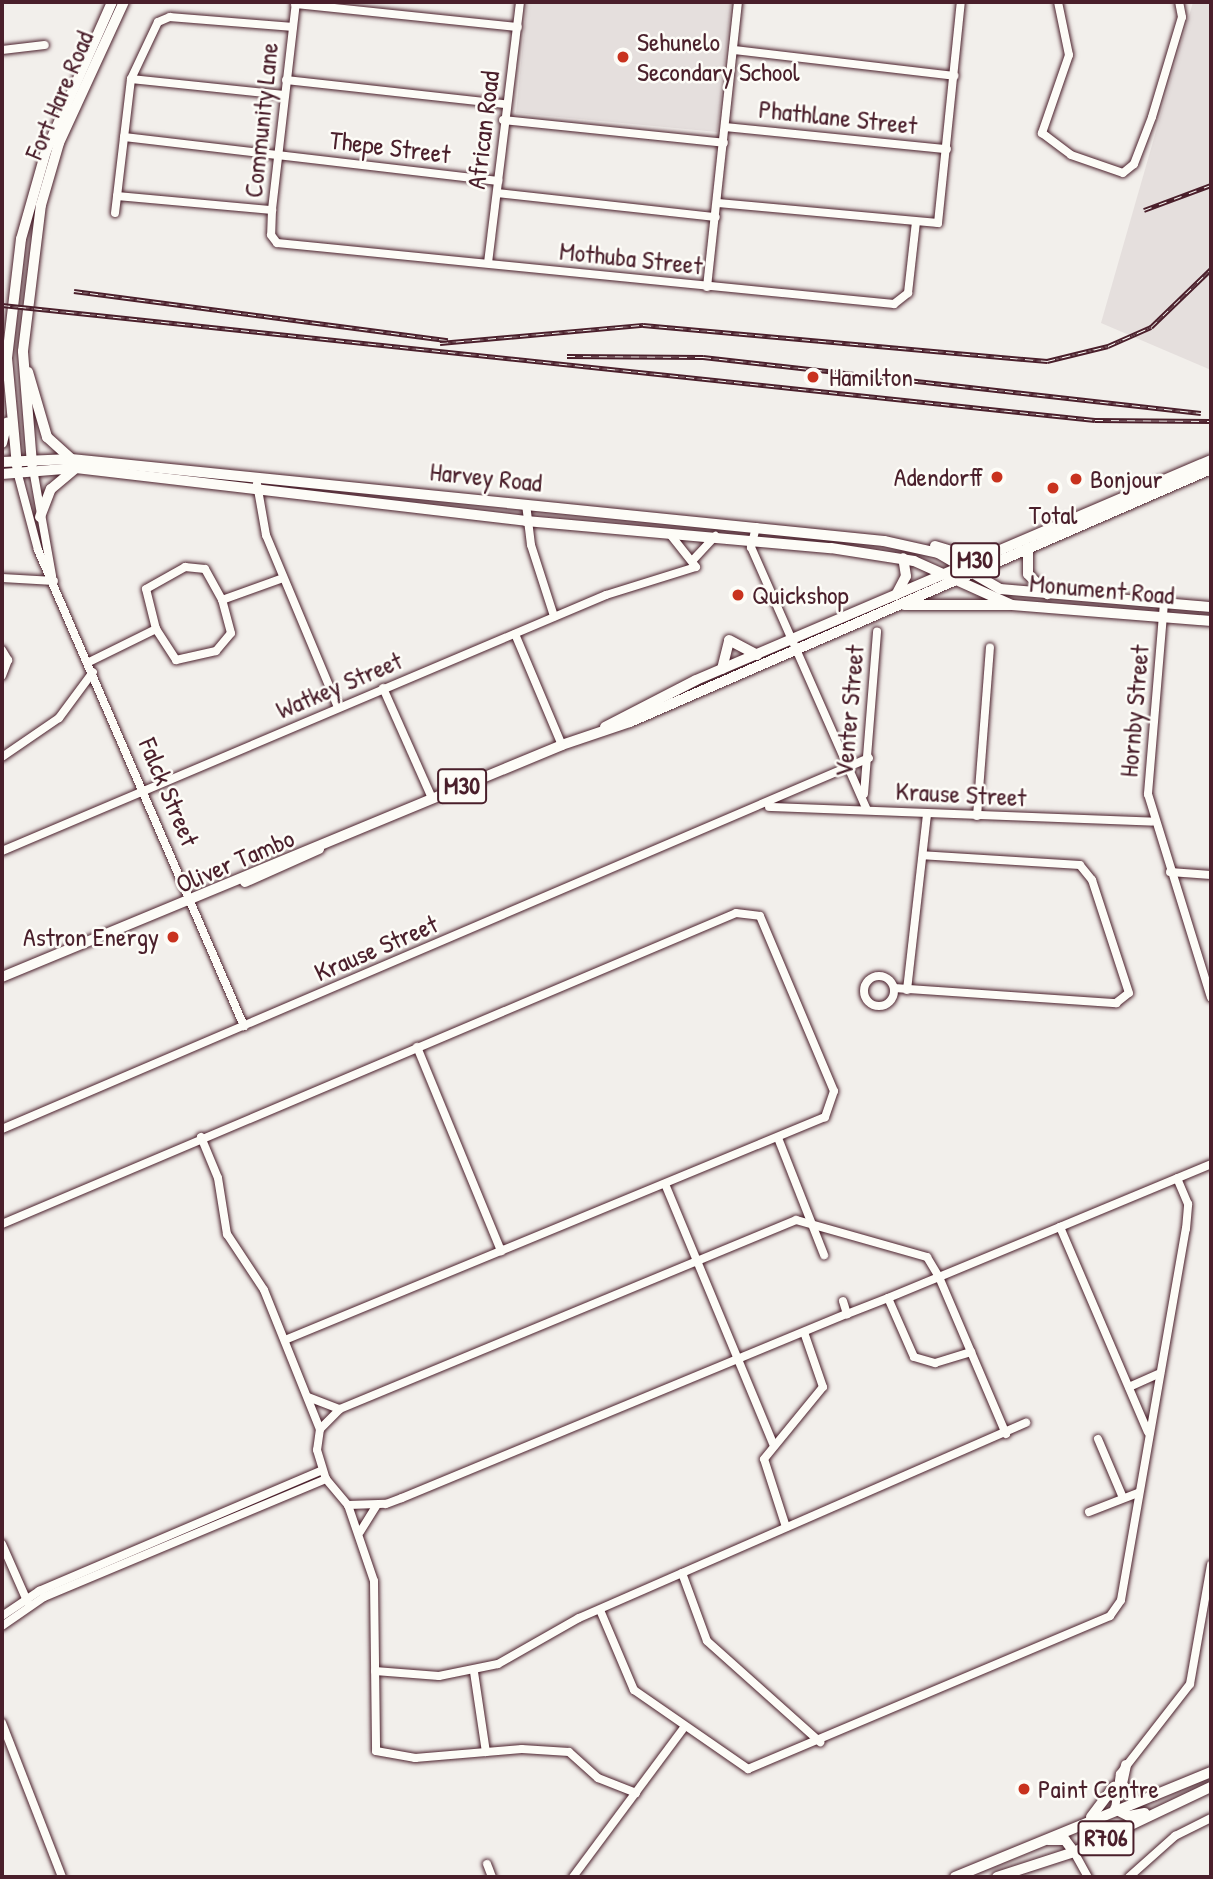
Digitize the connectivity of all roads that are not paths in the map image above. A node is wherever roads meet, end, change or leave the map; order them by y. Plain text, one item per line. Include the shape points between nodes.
1 (112, 2) edge
2 (124, 2) edge
3 (520, 2) edge
4 (738, 2) edge
5 (961, 2) edge
6 (1058, 2) edge
7 (1179, 2) edge
8 (295, 3) edge
9 (293, 27) junction
10 (517, 27) junction
11 (45, 44) dead end
12 (2, 50) edge
13 (734, 50) junction
14 (954, 76) junction
15 (131, 79) junction
16 (286, 80) junction
17 (284, 95) junction
18 (505, 104) junction
19 (503, 120) junction
20 (725, 127) junction
21 (124, 137) junction
22 (724, 143) junction
23 (947, 149) junction
24 (276, 155) junction
25 (498, 181) junction
26 (497, 193) junction
27 (117, 196) junction
28 (718, 202) junction
29 (272, 210) junction
30 (115, 212) dead end
31 (716, 217) junction
32 (916, 222) junction
33 (274, 242) joint
34 (488, 263) junction
35 (707, 287) junction
36 (24, 342) junction
37 (7, 358) junction
38 (2, 443) edge
39 (1211, 460) edge
40 (2, 462) edge
41 (32, 463) junction
42 (73, 463) junction
43 (16, 465) junction
44 (1211, 469) edge
45 (2, 474) edge
46 (257, 476) junction
47 (257, 491) junction
48 (526, 504) junction
49 (40, 517) junction
50 (526, 521) junction
51 (757, 527) junction
52 (668, 532) junction
53 (833, 535) junction
54 (715, 536) junction
55 (751, 540) junction
56 (884, 541) junction
57 (831, 548) junction
58 (1028, 549) junction
59 (903, 558) junction
60 (978, 559) junction
61 (695, 563) junction
62 (960, 566) junction
63 (941, 575) junction
64 (971, 575) junction
65 (2, 578) edge
66 (53, 578) junction
67 (283, 578) junction
68 (952, 582) junction
69 (1047, 594) junction
70 (222, 600) junction
71 (897, 601) junction
72 (1164, 603) junction
73 (1013, 605) junction
74 (1211, 607) edge
75 (555, 616) junction
76 (1163, 617) junction
77 (1211, 621) edge
78 (156, 629) junction
79 (877, 632) dead end
80 (515, 634) junction
81 (797, 645) junction
82 (990, 648) dead end
83 (2, 650) edge
84 (757, 655) junction
85 (89, 662) junction
86 (722, 669) junction
87 (93, 672) junction
88 (2, 676) edge
89 (383, 688) junction
90 (338, 707) junction
91 (605, 727) junction
92 (562, 744) junction
93 (2, 757) edge
94 (869, 758) junction
95 (850, 768) junction
96 (144, 792) junction
97 (863, 794) junction
98 (432, 798) junction
99 (766, 806) junction
100 (867, 810) junction
101 (927, 814) junction
102 (977, 816) junction
103 (1152, 822) junction
104 (2, 851) edge
105 (923, 855) junction
106 (1170, 872) junction
107 (1211, 875) edge
108 (190, 901) junction
109 (2, 977) edge
110 (2, 984) edge
111 (894, 988) dead end
112 (907, 990) junction
113 (1211, 995) edge
114 (244, 1027) junction
115 (417, 1046) junction
116 (2, 1129) edge
117 (201, 1137) junction
118 (778, 1138) junction
119 (1211, 1164) edge
120 (1177, 1178) junction
121 (665, 1184) junction
122 (809, 1222) junction
123 (2, 1224) edge
124 (1060, 1227) junction
125 (501, 1251) junction
126 (824, 1255) dead end
127 (695, 1261) junction
128 (939, 1277) junction
129 (888, 1298) junction
130 (843, 1301) dead end
131 (848, 1314) junction
132 (804, 1332) junction
133 (285, 1340) junction
134 (971, 1352) junction
135 (738, 1359) junction
136 (1160, 1373) junction
137 (1129, 1387) junction
138 (308, 1397) junction
139 (340, 1409) junction
140 (1026, 1423) dead end
141 (320, 1429) junction
142 (1149, 1433) junction
143 (1006, 1434) junction
144 (1098, 1440) dead end
145 (773, 1443) junction
146 (324, 1475) junction
147 (1138, 1493) junction
148 (1123, 1498) junction
149 (348, 1505) junction
150 (376, 1506) junction
151 (1089, 1512) dead end
152 (786, 1527) junction
153 (360, 1532) junction
154 (2, 1544) edge
155 (1211, 1565) edge
156 (682, 1573) junction
157 (27, 1602) junction
158 (600, 1610) junction
159 (2, 1616) edge
160 (2, 1626) edge
161 (375, 1671) junction
162 (474, 1672) junction
163 (2, 1723) edge
164 (683, 1729) junction
165 (820, 1742) junction
166 (486, 1752) junction
167 (1126, 1765) junction
168 (1211, 1772) edge
169 (1114, 1787) junction
170 (1211, 1787) edge
171 (636, 1793) junction
172 (1185, 1799) junction
173 (1135, 1801) junction
174 (1115, 1809) junction
175 (1211, 1818) edge
176 (1089, 1820) junction
177 (1072, 1827) junction
178 (1100, 1840) junction
179 (1038, 1841) junction
180 (1074, 1852) junction
181 (487, 1864) dead end
182 (62, 1877) edge
183 (492, 1877) edge
184 (573, 1877) edge
185 (955, 1877) edge
186 (997, 1877) edge
187 (1088, 1877) edge
188 (1129, 1877) edge

1 - 37 main road, Fort Hare Road via 34,186 12,288
2 - 36 main road, Fort Hare Road via 52,164
3 - 10 street, African Road
4 - 13 street
5 - 14 street
6 - 7 street via 1069,55 1042,133 1086,162 1123,173 1132,168 1182,17
8 - 9 street, Community Lane
8 - 10 street
9 - 15 street via 164,19
9 - 16 street, Community Lane
10 - 18 street, African Road
11 - 12 street
13 - 14 street
13 - 20 street
14 - 23 street
15 - 17 street
15 - 21 street
16 - 17 street, Community Lane
16 - 18 street
17 - 24 street, Community Lane
18 - 19 street, African Road
19 - 22 street, Phathlane Street
19 - 25 street, African Road
20 - 22 street
20 - 23 street, Phathlane Street
21 - 24 street, Thepe Street
21 - 27 street
22 - 28 street
23 - 32 street via 939,223
24 - 25 street, Thepe Street
24 - 29 street, Community Lane
25 - 26 street, African Road
26 - 31 street
26 - 34 street, African Road
27 - 29 street
27 - 30 street
28 - 31 street
28 - 32 street
29 - 33 street, Community Lane
31 - 35 street
32 - 35 street, Mothuba Street via 908,293 898,303
33 - 34 street, Mothuba Street
34 - 35 street, Mothuba Street
36 - 41 main road, Fort Hare Road
36 - 42 main road via 38,417 47,437
37 - 38 main road via 8,431
37 - 43 main road, Fort Hare Road
39 - 60 main road, M30
40 - 43 main road, Harvey Road
41 - 42 main road, Harvey Road
41 - 43 main road, Harvey Road
41 - 49 street, Falck Street
42 - 46 main road, Harvey Road
42 - 47 main road, Harvey Road
42 - 49 main road via 51,489
43 - 45 main road, Harvey Road
43 - 66 street, Falck Street via 33,536
44 - 58 main road, M30
46 - 47 street
46 - 48 main road, Harvey Road
47 - 50 main road, Harvey Road
47 - 67 street
48 - 50 street
48 - 51 main road, Harvey Road
49 - 66 street, Falck Street
50 - 52 main road, Harvey Road
50 - 75 street
51 - 53 main road, Harvey Road
51 - 55 street
52 - 54 main road, Harvey Road
52 - 61 street
53 - 56 main road, Harvey Road
53 - 57 main road
54 - 55 main road, Harvey Road
54 - 61 street
55 - 57 main road, Harvey Road
55 - 81 street
56 - 60 main road
56 - 62 main road, Harvey Road via 933,551
57 - 59 main road, Harvey Road
58 - 64 main road, M30
58 - 69 main road via 1031,580
59 - 63 main road, Harvey Road
59 - 71 main road via 906,576
60 - 62 main road, M30
61 - 75 street, Watkey Street
62 - 63 main road, M30
62 - 64 main road, Monument Road
63 - 68 main road, Monument Road
63 - 71 main road, M30
64 - 68 main road, M30
64 - 69 main road, Monument Road via 1000,589
65 - 66 street
66 - 85 street, Falck Street
67 - 70 street
67 - 90 street
68 - 71 main road, M30
68 - 73 main road, Monument Road
69 - 72 main road, Monument Road
70 - 78 street via 231,633 216,650 176,660
70 - 78 street via 205,569 186,567 146,589
71 - 73 main road
71 - 81 main road, M30
72 - 74 main road, Monument Road
72 - 76 street, Hornby Street
73 - 76 main road, Monument Road
75 - 80 street, Watkey Street
76 - 77 main road, Monument Road
76 - 103 street, Hornby Street via 1149,794
78 - 85 street
79 - 94 street, Venter Street
80 - 89 street, Watkey Street
80 - 92 street
81 - 84 main road, M30
81 - 91 main road, M30 via 630,722
81 - 95 street
82 - 102 street
83 - 88 street via 8,660
84 - 86 main road, M30
84 - 86 main road via 729,641
85 - 87 street, Falck Street
86 - 91 main road, M30
87 - 93 street via 59,719
87 - 96 street, Falck Street
89 - 90 street, Watkey Street
89 - 98 street
90 - 96 street, Watkey Street
91 - 92 main road, M30
92 - 98 main road, M30
94 - 95 street, Krause Street
94 - 97 street, Venter Street
95 - 97 street
95 - 99 street, Krause Street
96 - 104 street, Watkey Street
96 - 108 street, Falck Street
97 - 100 street
98 - 108 main road, Oliver Tambo / M30
99 - 100 street, Krause Street
99 - 114 street, Krause Street
100 - 101 street, Krause Street
101 - 102 street, Krause Street
101 - 105 street
102 - 103 street, Krause Street
103 - 106 street, Hornby Street
105 - 112 street
105 - 112 street via 1080,865 1092,880 1129,993 1116,1003
106 - 107 street
106 - 113 street, Hornby Street
108 - 109 main road, Oliver Tambo / M30
108 - 110 main road, Oliver Tambo / M30
108 - 114 street, Falck Street
111 - 112 street
114 - 116 street, Krause Street
115 - 117 street
115 - 118 street via 748,911 771,934 835,1097 825,1117
115 - 125 street
117 - 123 street
117 - 133 street via 218,1178 228,1234 264,1290
118 - 121 street
118 - 122 street
119 - 120 street
120 - 124 street
120 - 136 street via 1188,1212
121 - 125 street
121 - 127 street
122 - 126 street
122 - 127 street via 789,1222
122 - 128 street via 915,1250
124 - 128 street
124 - 137 street
125 - 133 street
127 - 135 street
127 - 139 street
128 - 129 street
128 - 134 street
129 - 131 street
129 - 134 street via 914,1357 936,1363
130 - 131 street
131 - 132 street
132 - 135 street
132 - 145 street via 823,1387
133 - 138 street
134 - 143 street
135 - 145 street
135 - 150 street
136 - 137 street
136 - 142 street
137 - 142 street
138 - 139 street
138 - 141 street
139 - 141 street
140 - 143 street
141 - 146 street
142 - 147 street
143 - 152 street
144 - 148 street
145 - 152 street via 764,1467
146 - 149 street
146 - 157 street
147 - 148 street
147 - 165 street via 1121,1600 1111,1616
148 - 151 street
149 - 150 street
149 - 153 street
150 - 153 street
152 - 156 street
153 - 161 street via 374,1581
154 - 157 street
155 - 167 street via 1189,1684
156 - 158 street
156 - 165 street via 708,1641
157 - 159 street
157 - 160 street
158 - 162 street
158 - 164 street via 634,1690
161 - 162 street
161 - 166 street via 376,1751 415,1758
162 - 166 street
163 - 182 street
164 - 165 street via 742,1769
164 - 171 street
166 - 171 street via 569,1752 594,1775
167 - 169 street
167 - 173 main road via 1122,1784
168 - 173 main road, R706
169 - 174 street
169 - 176 main road
170 - 172 main road, R706
171 - 184 street
172 - 174 main road via 1134,1816
172 - 178 main road, R706
173 - 174 main road, R706
174 - 176 main road, R706
174 - 178 main road via 1115,1823
175 - 188 street via 1175,1836
176 - 177 main road, R706
177 - 179 main road, R706
177 - 180 main road
178 - 180 main road, R706
179 - 180 main road via 1062,1839
179 - 185 main road, R706
180 - 186 main road, R706
180 - 187 street
181 - 183 street

